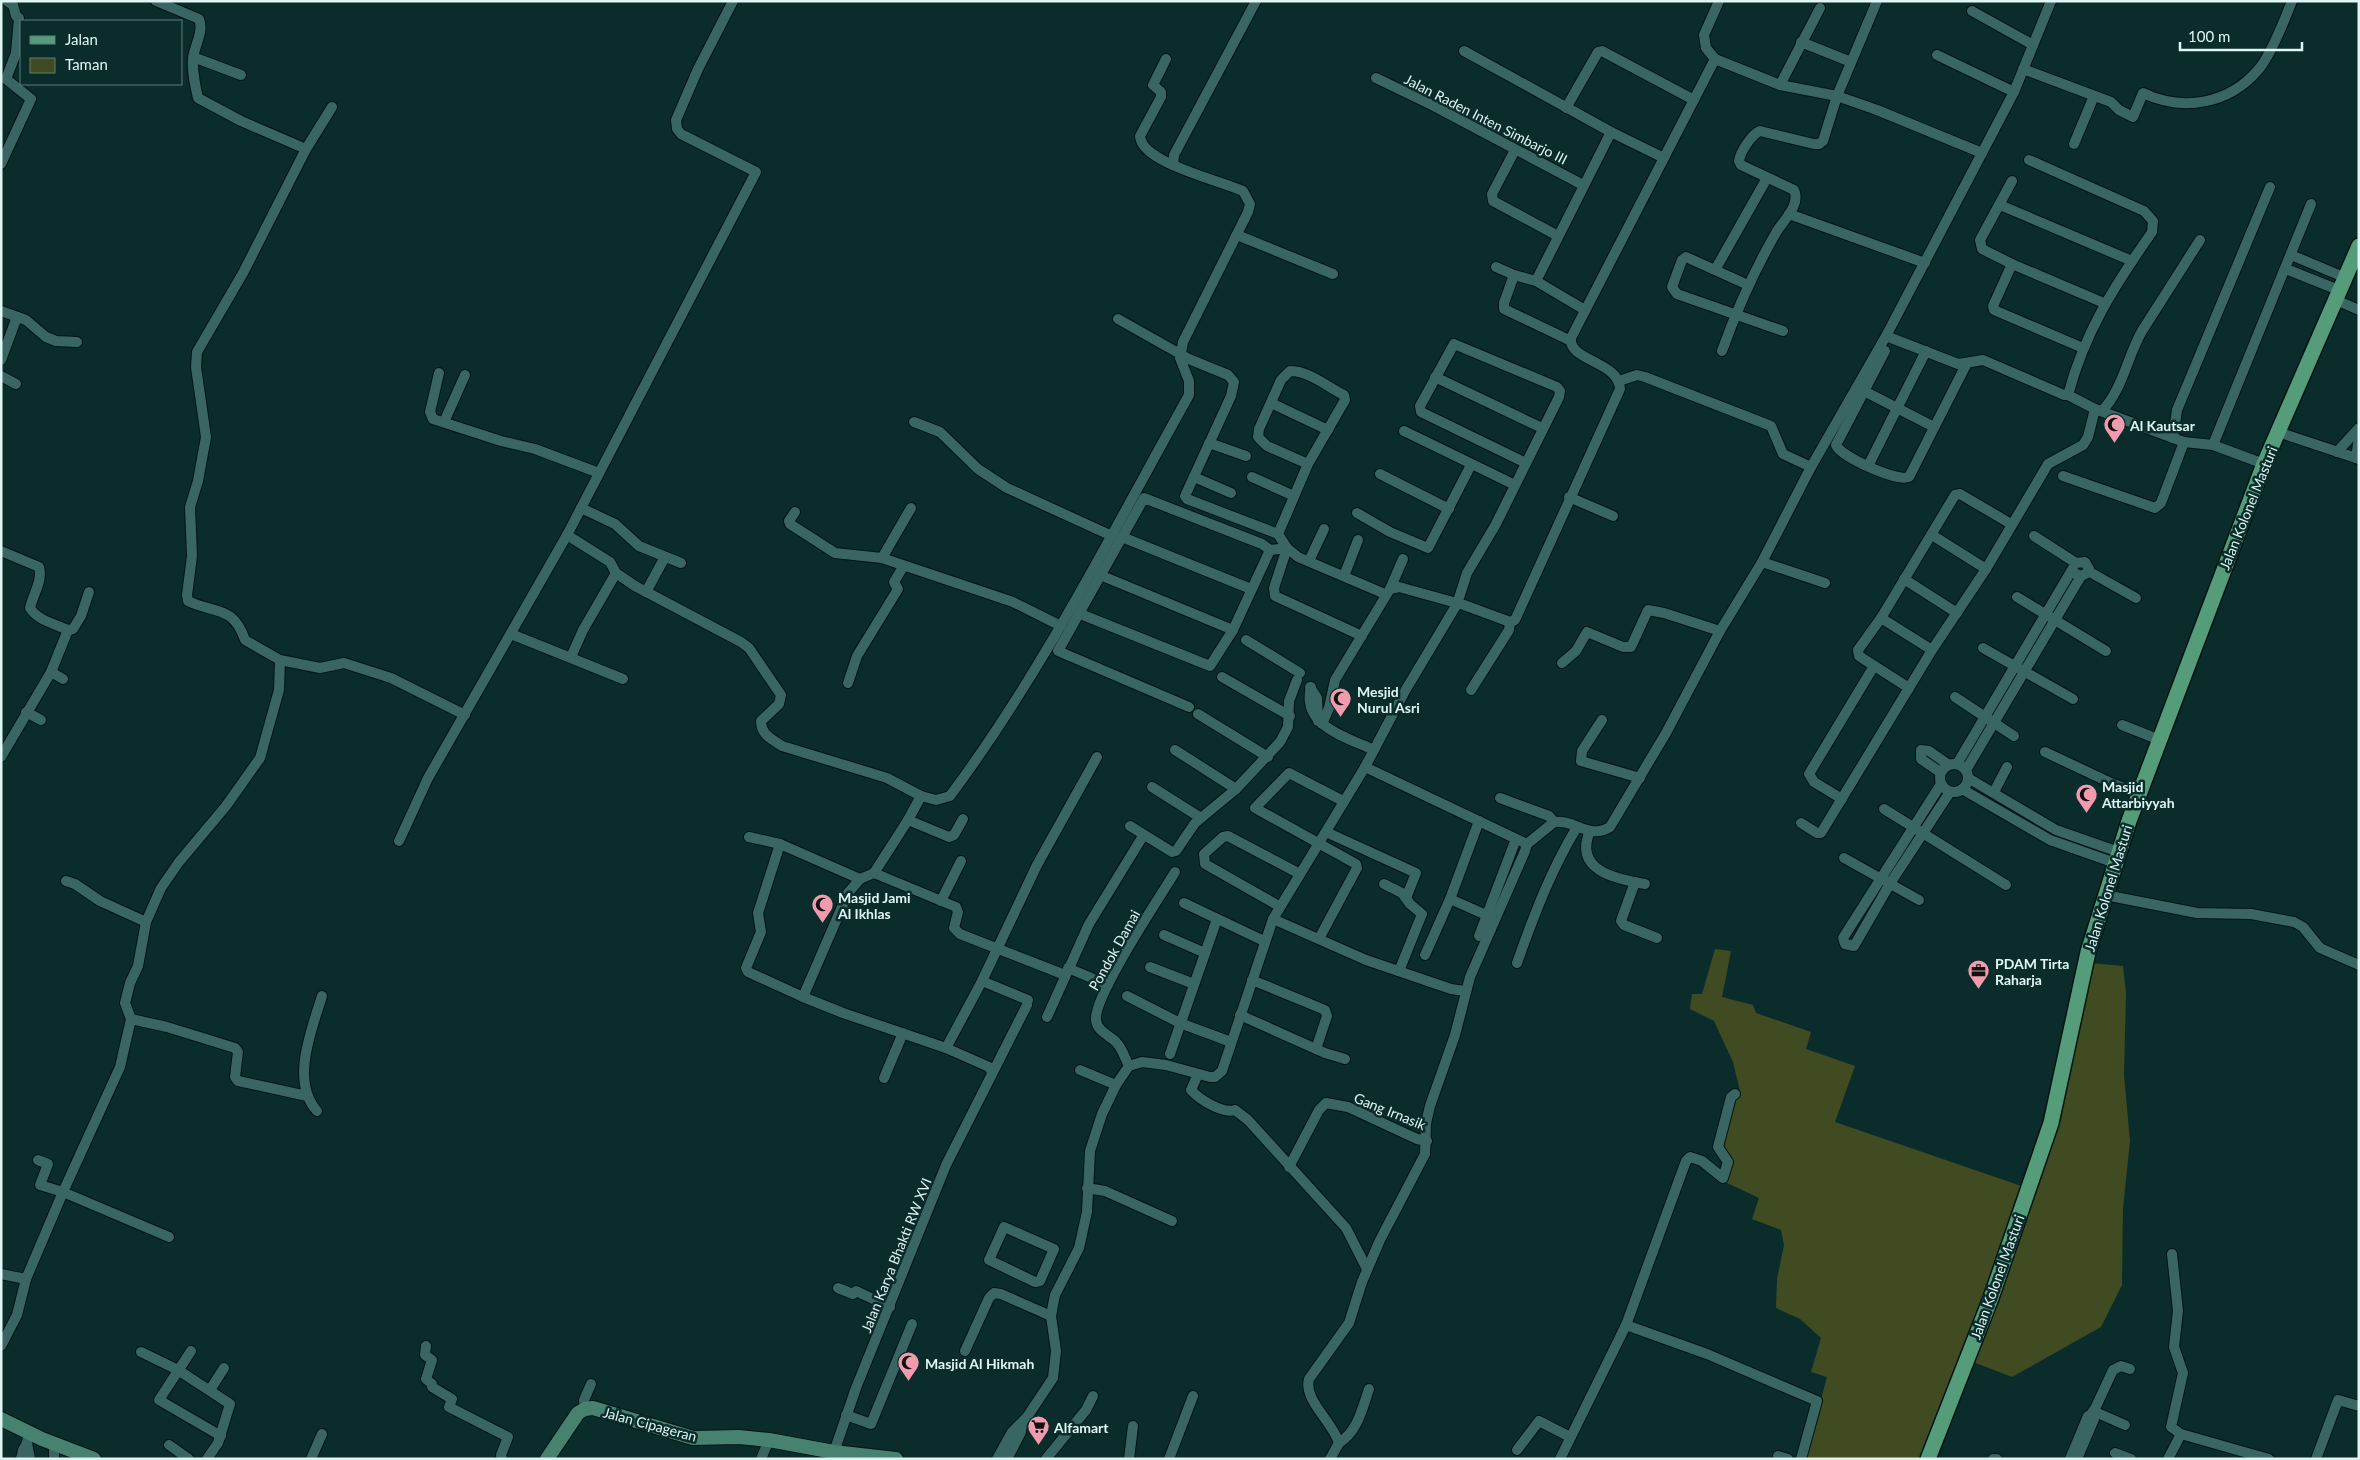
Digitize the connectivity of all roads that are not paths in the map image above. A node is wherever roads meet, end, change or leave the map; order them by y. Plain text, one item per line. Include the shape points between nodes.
1 (8, 1) edge
2 (156, 1) edge
3 (733, 1) edge
4 (1256, 1) edge
5 (1719, 1) edge
6 (1876, 1) edge
7 (2052, 1) edge
8 (2292, 1) edge
9 (1820, 8) dead end
10 (1972, 11) dead end
11 (1801, 42) junction
12 (2033, 45) junction
13 (1464, 51) dead end
14 (1937, 55) dead end
15 (194, 57) junction
16 (1166, 59) dead end
17 (1715, 59) junction
18 (1851, 62) junction
19 (2023, 68) junction
20 (241, 75) dead end
21 (1376, 78) dead end
22 (1780, 85) junction
23 (2014, 92) junction
24 (1837, 96) junction
25 (2094, 96) junction
26 (1694, 100) junction
27 (332, 107) dead end
28 (1566, 108) junction
29 (1611, 132) junction
30 (2074, 144) dead end
31 (306, 149) junction
32 (1515, 150) junction
33 (1982, 153) junction
34 (1664, 158) junction
35 (2029, 160) dead end
36 (2, 162) edge
37 (1173, 165) junction
38 (1767, 178) junction
39 (2012, 181) dead end
40 (1583, 185) junction
41 (2270, 187) dead end
42 (2311, 204) dead end
43 (2000, 205) junction
44 (1790, 214) junction
45 (1237, 236) junction
46 (1558, 236) junction
47 (2200, 240) dead end
48 (2359, 246) edge
49 (2291, 255) junction
50 (2132, 261) junction
51 (1925, 263) junction
52 (2012, 264) junction
53 (1496, 268) dead end
54 (2322, 268) junction
55 (2286, 269) junction
56 (1715, 270) junction
57 (1333, 274) dead end
58 (1514, 276) junction
59 (1536, 281) junction
60 (2317, 281) junction
61 (1748, 285) junction
62 (2341, 290) junction
63 (2104, 303) junction
64 (1585, 310) junction
65 (2359, 310) edge
66 (1, 311) edge
67 (1735, 314) junction
68 (17, 317) junction
69 (1118, 319) dead end
70 (1783, 332) dead end
71 (1889, 337) junction
72 (1571, 341) junction
73 (77, 342) dead end
74 (2083, 348) junction
75 (1722, 351) dead end
76 (1926, 351) junction
77 (1181, 353) junction
78 (1, 360) edge
79 (1967, 363) junction
80 (1197, 364) junction
81 (439, 373) dead end
82 (465, 375) dead end
83 (1, 376) edge
84 (1435, 377) junction
85 (1619, 380) junction
86 (1189, 381) junction
87 (16, 384) dead end
88 (1864, 391) junction
89 (2068, 395) junction
90 (1271, 403) junction
91 (1897, 408) junction
92 (2099, 410) junction
93 (444, 422) junction
94 (914, 422) dead end
95 (1934, 427) junction
96 (1542, 428) junction
97 (2359, 428) edge
98 (1328, 430) junction
99 (1404, 431) dead end
100 (2278, 432) junction
101 (2359, 437) edge
102 (2173, 438) junction
103 (2184, 442) junction
104 (1209, 443) junction
105 (2213, 445) junction
106 (2337, 452) junction
107 (1246, 456) dead end
108 (2357, 459) edge
109 (1526, 463) junction
110 (1308, 464) junction
111 (2264, 464) junction
112 (1471, 465) junction
113 (1868, 466) junction
114 (1811, 467) junction
115 (599, 473) junction
116 (1380, 474) dead end
117 (2063, 476) dead end
118 (1194, 477) junction
119 (1252, 477) dead end
120 (1515, 485) junction
121 (1231, 493) dead end
122 (1294, 496) junction
123 (1569, 497) junction
124 (581, 508) junction
125 (911, 508) dead end
126 (1449, 509) junction
127 (795, 512) dead end
128 (1356, 513) dead end
129 (1612, 516) dead end
130 (2012, 524) junction
131 (1324, 529) dead end
132 (567, 534) junction
133 (1278, 534) junction
134 (1932, 535) junction
135 (2034, 536) dead end
136 (1117, 537) junction
137 (1358, 540) dead end
138 (1287, 548) junction
139 (1270, 550) junction
140 (1, 551) edge
141 (666, 557) junction
142 (882, 558) junction
143 (1403, 559) dead end
144 (1309, 561) junction
145 (1762, 562) junction
146 (681, 563) dead end
147 (2074, 565) junction
148 (903, 567) junction
149 (1986, 569) junction
150 (616, 573) junction
151 (2085, 574) junction
152 (1100, 575) junction
153 (1344, 576) junction
154 (1904, 580) junction
155 (1825, 583) dead end
156 (1088, 587) junction
157 (1251, 589) junction
158 (1388, 591) junction
159 (89, 592) dead end
160 (646, 592) junction
161 (2017, 596) dead end
162 (2136, 598) dead end
163 (1457, 604) junction
164 (1078, 613) junction
165 (1957, 614) junction
166 (1881, 618) junction
167 (2043, 618) junction
168 (1510, 622) junction
169 (2053, 624) junction
170 (1061, 626) junction
171 (68, 630) junction
172 (1233, 630) junction
173 (1720, 631) junction
174 (511, 634) junction
175 (1362, 636) junction
176 (1246, 640) dead end
177 (1983, 648) dead end
178 (1932, 650) junction
179 (2106, 651) dead end
180 (572, 657) junction
181 (280, 660) junction
182 (1562, 663) dead end
183 (1874, 666) junction
184 (51, 672) junction
185 (2017, 673) junction
186 (1222, 677) dead end
187 (623, 678) dead end
188 (63, 679) dead end
189 (1303, 680) junction
190 (848, 683) dead end
191 (1909, 688) junction
192 (1471, 690) dead end
193 (1955, 697) dead end
194 (2073, 699) dead end
195 (1189, 707) dead end
196 (26, 712) junction
197 (1198, 714) dead end
198 (465, 715) junction
199 (1290, 716) junction
200 (41, 720) dead end
201 (1602, 720) dead end
202 (1320, 723) junction
203 (1987, 724) junction
204 (2122, 724) dead end
205 (2014, 736) dead end
206 (2160, 740) junction
207 (1175, 750) dead end
208 (1374, 750) junction
209 (2045, 752) dead end
210 (1, 757) edge
211 (1097, 757) dead end
212 (1268, 757) junction
213 (1365, 767) junction
214 (2007, 767) dead end
215 (1960, 769) junction
216 (1940, 772) junction
217 (1640, 778) junction
218 (1941, 784) junction
219 (1152, 787) dead end
220 (1236, 789) junction
221 (1962, 790) junction
222 (1950, 792) junction
223 (1994, 792) junction
224 (2140, 793) junction
225 (921, 796) junction
226 (1500, 798) dead end
227 (1842, 798) junction
228 (1343, 801) junction
229 (2018, 807) junction
230 (1884, 809) dead end
231 (1202, 818) junction
232 (2012, 818) junction
233 (963, 819) dead end
234 (908, 820) junction
235 (1479, 822) junction
236 (1554, 822) junction
237 (1801, 823) dead end
238 (1130, 826) dead end
239 (1577, 827) junction
240 (1913, 829) junction
241 (1590, 831) junction
242 (1326, 832) junction
243 (1143, 836) junction
244 (1923, 836) junction
245 (749, 838) dead end
246 (1516, 839) junction
247 (400, 841) dead end
248 (1319, 842) junction
249 (780, 844) junction
250 (1527, 844) junction
251 (2092, 849) junction
252 (1844, 858) dead end
253 (2117, 858) junction
254 (961, 861) dead end
255 (1175, 872) dead end
256 (874, 873) junction
257 (1300, 874) junction
258 (1882, 877) junction
259 (860, 879) junction
260 (66, 881) dead end
261 (1891, 882) junction
262 (1384, 884) dead end
263 (2006, 885) dead end
264 (2105, 894) junction
265 (1406, 898) junction
266 (1450, 899) junction
267 (1919, 900) dead end
268 (941, 901) junction
269 (1184, 903) dead end
270 (1279, 906) junction
271 (1491, 917) junction
272 (1217, 919) junction
273 (1273, 919) junction
274 (146, 922) junction
275 (1164, 935) dead end
276 (1321, 935) dead end
277 (1657, 938) dead end
278 (1264, 941) junction
279 (999, 948) junction
280 (1205, 953) junction
281 (1426, 955) dead end
282 (1471, 956) dead end
283 (1517, 963) dead end
284 (2359, 965) edge
285 (1150, 967) dead end
286 (1400, 971) junction
287 (1067, 972) junction
288 (1252, 980) junction
289 (982, 981) junction
290 (1194, 984) junction
291 (1108, 985) junction
292 (1465, 991) junction
293 (322, 996) dead end
294 (1127, 996) dead end
295 (803, 997) junction
296 (1240, 1015) junction
297 (1047, 1017) dead end
298 (131, 1019) junction
299 (1180, 1023) junction
300 (903, 1033) junction
301 (1231, 1042) junction
302 (946, 1048) junction
303 (1316, 1049) junction
304 (1170, 1054) dead end
305 (1345, 1059) dead end
306 (1129, 1066) junction
307 (1080, 1070) dead end
308 (992, 1072) junction
309 (1198, 1074) junction
310 (884, 1078) dead end
311 (1116, 1085) junction
312 (1735, 1094) dead end
313 (307, 1096) junction
314 (316, 1111) dead end
315 (1427, 1140) junction
316 (38, 1160) dead end
317 (1289, 1166) junction
318 (1087, 1188) junction
319 (63, 1192) junction
320 (1172, 1222) dead end
321 (169, 1238) dead end
322 (2172, 1254) dead end
323 (1046, 1269) junction
324 (1368, 1269) junction
325 (1, 1274) edge
326 (26, 1279) junction
327 (1063, 1280) junction
328 (838, 1288) dead end
329 (890, 1307) junction
330 (1051, 1316) junction
331 (912, 1324) dead end
332 (1626, 1325) junction
333 (1, 1346) edge
334 (426, 1346) dead end
335 (191, 1350) dead end
336 (965, 1351) dead end
337 (141, 1352) dead end
338 (224, 1368) dead end
339 (2130, 1369) dead end
340 (178, 1370) junction
341 (591, 1384) dead end
342 (1369, 1389) dead end
343 (210, 1390) junction
344 (1093, 1396) dead end
345 (1192, 1396) dead end
346 (2359, 1406) edge
347 (585, 1409) junction
348 (2093, 1412) junction
349 (846, 1415) junction
350 (1, 1419) edge
351 (1022, 1424) junction
352 (2125, 1425) dead end
353 (1133, 1426) dead end
354 (322, 1434) dead end
355 (2181, 1434) junction
356 (221, 1436) junction
357 (1570, 1437) junction
358 (28, 1438) junction
359 (769, 1440) junction
360 (2080, 1442) junction
361 (54, 1443) junction
362 (1339, 1443) junction
363 (169, 1445) dead end
364 (1517, 1450) dead end
365 (834, 1452) junction
366 (2115, 1453) dead end
367 (866, 1457) edge
368 (22, 1459) edge
369 (30, 1459) edge
370 (54, 1459) edge
371 (94, 1459) edge
372 (189, 1459) edge
373 (207, 1459) edge
374 (311, 1459) edge
375 (502, 1459) edge
376 (547, 1459) edge
377 (761, 1459) edge
378 (896, 1459) edge
379 (997, 1459) edge
380 (1007, 1459) edge
381 (1046, 1459) edge
382 (1128, 1459) edge
383 (1169, 1459) edge
384 (1330, 1459) edge
385 (1560, 1459) edge
386 (1801, 1459) edge
387 (1928, 1459) edge
388 (1993, 1459) edge
389 (1997, 1459) edge
390 (2070, 1459) edge
391 (2077, 1459) edge
392 (2132, 1459) edge
393 (2168, 1459) edge
394 (2269, 1459) edge
395 (2316, 1459) edge

1 - 36 street via 20,18 16,52 6,79 31,99
2 - 15 street via 200,19
3 - 115 street via 698,70 676,125 682,134 756,172
4 - 37 street via 1174,155
5 - 17 street via 1704,36 1708,52
6 - 18 street
7 - 12 street
8 - 25 street via 2259,70 2238,87 2215,99 2197,104 2179,103 2143,93 2134,117 2119,110 2112,102
9 - 11 street
10 - 12 street
11 - 18 street
11 - 22 street
12 - 19 street
13 - 28 street
14 - 23 street
15 - 20 street
15 - 31 street via 193,80 198,98
16 - 37 street via 1153,84 1161,92 1161,97 1140,140 1155,156
17 - 22 street
17 - 26 street
18 - 24 street
19 - 23 street
19 - 25 street
21 - 32 street, Jalan Raden Inten Simbarjo III
22 - 24 street
23 - 33 street
24 - 33 street
24 - 38 street via 1822,141 1814,144 1767,131 1756,132 1738,161
25 - 30 street
26 - 28 street via 1598,52
26 - 34 street
27 - 31 street
28 - 29 street
29 - 34 street
29 - 40 street
31 - 181 street via 196,357 206,437 190,507 192,556 188,601 229,615 241,628 245,640
32 - 40 street, Jalan Raden Inten Simbarjo III
32 - 46 street via 1492,194 1493,201
33 - 51 street
34 - 64 street
35 - 50 street via 2148,214 2154,221 2152,232
37 - 45 street via 1243,191 1250,204
38 - 44 street via 1796,192
38 - 56 street
39 - 43 street
40 - 46 street
41 - 102 street via 2177,410
42 - 49 street
43 - 50 street
43 - 52 street via 1980,245
44 - 51 street
44 - 61 street
45 - 57 street
45 - 77 street via 1193,321
46 - 59 street
47 - 92 street via 2142,331 2116,395
48 - 62 main road, Jalan Kolonel Masturi
49 - 54 street
49 - 55 street
50 - 63 street
51 - 71 street
52 - 63 street
52 - 74 street via 1994,310
53 - 58 street
54 - 60 street
54 - 62 street
55 - 60 street
55 - 105 street
56 - 61 street
56 - 67 street via 1684,258 1673,290
58 - 59 street
58 - 72 street via 1504,309
59 - 64 street
60 - 62 street
61 - 67 street
62 - 65 street
62 - 100 main road, Jalan Kolonel Masturi
63 - 74 street
64 - 72 street
66 - 68 street
67 - 70 street
67 - 75 street
68 - 73 street via 26,320 46,337
68 - 78 street
69 - 77 street
71 - 76 street
71 - 88 street
71 - 114 street
72 - 85 street via 1577,351
74 - 89 street
76 - 79 street via 1958,364
76 - 91 street
77 - 80 street
77 - 86 street
79 - 89 street via 1983,360
79 - 95 street
80 - 86 street
80 - 104 street via 1228,375 1234,382 1231,396
81 - 93 street via 430,412 434,419
82 - 93 street
83 - 87 street
84 - 96 street
84 - 96 street via 1452,345 1456,344 1557,388 1559,396
84 - 109 street via 1420,406 1421,412
85 - 114 street via 1637,375 1645,377 1771,426 1783,454
85 - 123 street via 1617,398
86 - 136 street via 1189,395
88 - 91 street
88 - 113 street via 1836,445 1840,451
89 - 92 street
90 - 98 street
90 - 98 street via 1286,374 1302,372 1345,396
90 - 110 street via 1258,429 1258,437 1267,446
91 - 95 street
91 - 113 street
92 - 102 street
92 - 130 street via 2083,445 2048,464
93 - 115 street via 535,449
94 - 136 street via 940,432 973,464 1007,488
95 - 113 street via 1909,476 1899,478
96 - 109 street
97 - 106 street
98 - 110 street
99 - 112 street
100 - 106 street
100 - 111 main road, Jalan Kolonel Masturi
101 - 108 street
102 - 103 street
103 - 105 street
103 - 117 street via 2161,502 2155,508
104 - 107 street
104 - 118 street
105 - 111 street
106 - 108 street
109 - 120 street
110 - 122 street
111 - 206 main road, Jalan Kolonel Masturi
112 - 120 street
112 - 126 street
114 - 145 street
115 - 124 street
116 - 126 street
118 - 121 street
118 - 133 street via 1185,496 1187,499
119 - 122 street
120 - 163 street via 1467,573
122 - 133 street
123 - 129 street
123 - 168 street via 1515,620
124 - 132 street
124 - 141 street via 615,524 639,546
125 - 142 street
126 - 128 street via 1428,548
127 - 142 street via 790,524 835,553
130 - 134 street via 1957,493
130 - 149 street
131 - 144 street
132 - 150 street via 610,562
132 - 174 street
133 - 138 street
134 - 149 street
134 - 154 street
135 - 147 street
136 - 139 street via 1141,500 1147,498
136 - 152 street
136 - 156 street
136 - 157 street
137 - 153 street
138 - 139 street
138 - 144 street
138 - 175 street via 1274,588 1276,596
139 - 157 street
140 - 171 street via 39,567 40,580 30,608 34,614
141 - 146 street
141 - 160 street
142 - 148 street
143 - 158 street
144 - 153 street
145 - 155 street
145 - 173 street
147 - 151 street via 2075,574
147 - 167 street
148 - 170 street via 1013,602
148 - 190 street via 894,581 898,590 857,656
149 - 165 street
150 - 160 street
150 - 180 street via 583,630
151 - 162 street
151 - 169 street
152 - 156 street
152 - 172 street
153 - 158 street
154 - 165 street
154 - 166 street
156 - 164 street
156 - 170 street
157 - 172 street
158 - 163 street via 1399,587
158 - 175 street
159 - 171 street via 81,616 73,629
160 - 225 street via 749,648 781,695 782,700 761,721 761,727 770,738 782,746 887,778
161 - 167 street
163 - 168 street
163 - 208 street
164 - 172 street via 1205,666 1213,663
164 - 195 street via 1058,648 1060,653
165 - 178 street
166 - 178 street
166 - 183 street via 1858,653
167 - 169 street
167 - 185 street
168 - 192 street via 1509,630
169 - 179 street
169 - 185 street
170 - 225 street via 974,764 950,796 936,800
171 - 184 street
173 - 182 street via 1648,610 1631,647 1587,632 1576,651
173 - 217 street
174 - 180 street
174 - 198 street
175 - 202 street via 1335,680 1329,708
176 - 189 street
177 - 185 street
178 - 191 street
180 - 187 street
181 - 198 street via 320,668 344,663 391,678
181 - 274 street via 279,690 260,758 165,882
183 - 191 street
183 - 227 street via 1809,774 1814,782
184 - 188 street
184 - 196 street
185 - 194 street
185 - 203 street
186 - 199 street
189 - 199 street via 1289,701
189 - 202 street via 1311,710
191 - 227 street
193 - 203 street
196 - 200 street
196 - 210 street
197 - 212 street
198 - 247 street via 428,778
199 - 212 street via 1280,742
201 - 217 street via 1582,751 1581,761
202 - 208 street
203 - 205 street
203 - 215 street
204 - 206 street
206 - 224 main road, Jalan Kolonel Masturi
207 - 220 street
208 - 213 street
209 - 224 street
211 - 279 street via 1037,865
212 - 220 street
213 - 228 street
213 - 235 street
214 - 223 street
215 - 216 street
215 - 216 street via 1929,751 1921,750 1921,759
215 - 221 street
215 - 223 street
216 - 218 street
217 - 241 street via 1610,827
218 - 222 street
218 - 240 street
219 - 231 street
220 - 231 street
221 - 222 street
221 - 232 street
222 - 244 street
223 - 229 street
224 - 253 main road, Jalan Kolonel Masturi
225 - 234 street
226 - 236 street via 1549,816
227 - 237 street via 1821,833
228 - 242 street
228 - 248 street via 1289,773 1255,808
229 - 232 street
229 - 251 street
230 - 240 street
231 - 243 street via 1176,851 1172,852
232 - 251 street via 2050,840
233 - 234 street via 954,835 949,837
234 - 256 street
235 - 246 street
235 - 266 street
236 - 239 street
236 - 250 street
238 - 243 street
239 - 241 street
239 - 283 street via 1544,889
240 - 244 street
240 - 258 street
241 - 277 street via 1586,850 1593,866 1606,874 1640,883 1621,921
242 - 248 street
242 - 265 street via 1416,873
243 - 287 street via 1089,924
244 - 261 street
244 - 263 street
245 - 249 street
246 - 250 street
246 - 271 street
248 - 257 street
248 - 276 street via 1357,866
249 - 259 street
249 - 295 street via 758,913 761,932 746,968 748,972
250 - 271 street
251 - 253 street
252 - 258 street
253 - 264 main road, Jalan Kolonel Masturi
254 - 268 street
255 - 291 street, Pondok Damai
256 - 259 street
256 - 268 street
257 - 270 street
257 - 270 street via 1226,836 1204,854 1205,864
258 - 261 street
258 - 261 street via 1843,938 1844,944 1854,946
259 - 295 street via 848,893
260 - 274 street
261 - 267 street
262 - 265 street
264 - 284 street via 2197,913 2251,914 2294,922 2303,927 2320,948
264 - 387 main road, Jalan Kolonel Masturi via 2074,1009 2050,1123 1991,1298
265 - 286 street via 1422,914
266 - 271 street
266 - 281 street
268 - 279 street via 957,909 954,925 957,932
269 - 272 street
270 - 273 street
271 - 282 street
271 - 292 street
272 - 278 street
272 - 280 street
273 - 278 street
273 - 286 street
274 - 298 street via 138,966 125,1003
275 - 280 street
278 - 288 street
279 - 287 street
279 - 289 street
280 - 290 street
285 - 290 street
286 - 292 street
287 - 291 street
287 - 297 street
288 - 296 street
288 - 303 street via 1325,1010 1327,1016
289 - 302 street
289 - 308 street, Jalan Karya Bhakti RW XVI via 1028,1002
290 - 299 street
291 - 306 street, Pondok Damai via 1096,1020 1098,1028 1117,1043
292 - 315 street via 1455,1035 1430,1106
293 - 313 street via 305,1062
294 - 299 street
295 - 300 street
296 - 301 street
296 - 303 street
298 - 313 street via 235,1048 238,1052 236,1080
298 - 319 street via 120,1068
299 - 301 street
299 - 304 street
300 - 302 street
300 - 310 street
301 - 309 street via 1219,1074 1210,1077
302 - 308 street via 989,1067
303 - 305 street
306 - 309 street via 1142,1062
306 - 311 street
307 - 311 street
308 - 329 street, Jalan Karya Bhakti RW XVI via 946,1165
309 - 317 street via 1191,1090 1225,1109 1235,1110 1248,1120
311 - 318 street via 1095,1132
312 - 332 street via 1719,1143 1720,1151 1728,1162 1722,1178 1697,1158 1690,1157 1686,1161
313 - 314 street
315 - 317 street, Gang Irnasik via 1417,1139 1348,1107 1326,1103
315 - 324 street via 1426,1154
316 - 319 street via 48,1164 40,1185
317 - 324 street via 1346,1228
318 - 320 street via 1105,1191
318 - 327 street via 1085,1228
319 - 321 street
319 - 326 street
322 - 355 street via 2178,1311 2174,1347 2183,1373 2170,1424
323 - 323 street via 1040,1281 1035,1282 991,1262 989,1257 1002,1228 1007,1227 1053,1247
323 - 327 street
324 - 362 street via 1348,1323 1308,1384 1313,1400 1332,1426
325 - 326 street
326 - 333 street via 17,1315
327 - 330 street via 1055,1295
328 - 329 street
329 - 349 street, Jalan Karya Bhakti RW XVI
330 - 336 street via 994,1293
330 - 351 street via 1056,1350 1052,1378
331 - 349 street via 872,1424
332 - 357 street
332 - 386 street via 1707,1354 1817,1401
334 - 375 street via 426,1355 432,1360 426,1379 432,1387 452,1399 449,1407 508,1437
335 - 340 street
337 - 340 street
338 - 343 street
339 - 348 street via 2116,1366
340 - 343 street
340 - 356 street via 159,1400
341 - 347 street via 584,1400
342 - 362 street via 1354,1430
343 - 356 street via 230,1404
344 - 381 street via 1086,1410
345 - 383 street
346 - 395 street via 2338,1400
347 - 359 street, Jalan Cipageran via 605,1411 693,1438
347 - 376 street, Jalan Cipageran via 572,1421
348 - 352 street
348 - 360 street via 2088,1416
349 - 365 street, Jalan Karya Bhakti RW XVI
350 - 358 street
351 - 379 street via 1012,1432
351 - 380 street
353 - 382 street
354 - 374 street
355 - 393 street
355 - 394 street
356 - 373 street
357 - 364 street via 1539,1421
357 - 385 street
358 - 361 street
358 - 368 street
358 - 369 street
359 - 365 street, Jalan Cipageran
359 - 377 street
360 - 390 street
360 - 391 street
361 - 370 street
361 - 371 street
362 - 384 street
363 - 372 street
365 - 367 street, Jalan Cipageran
366 - 392 street
367 - 378 street, Jalan Cipageran
388 - 389 street

